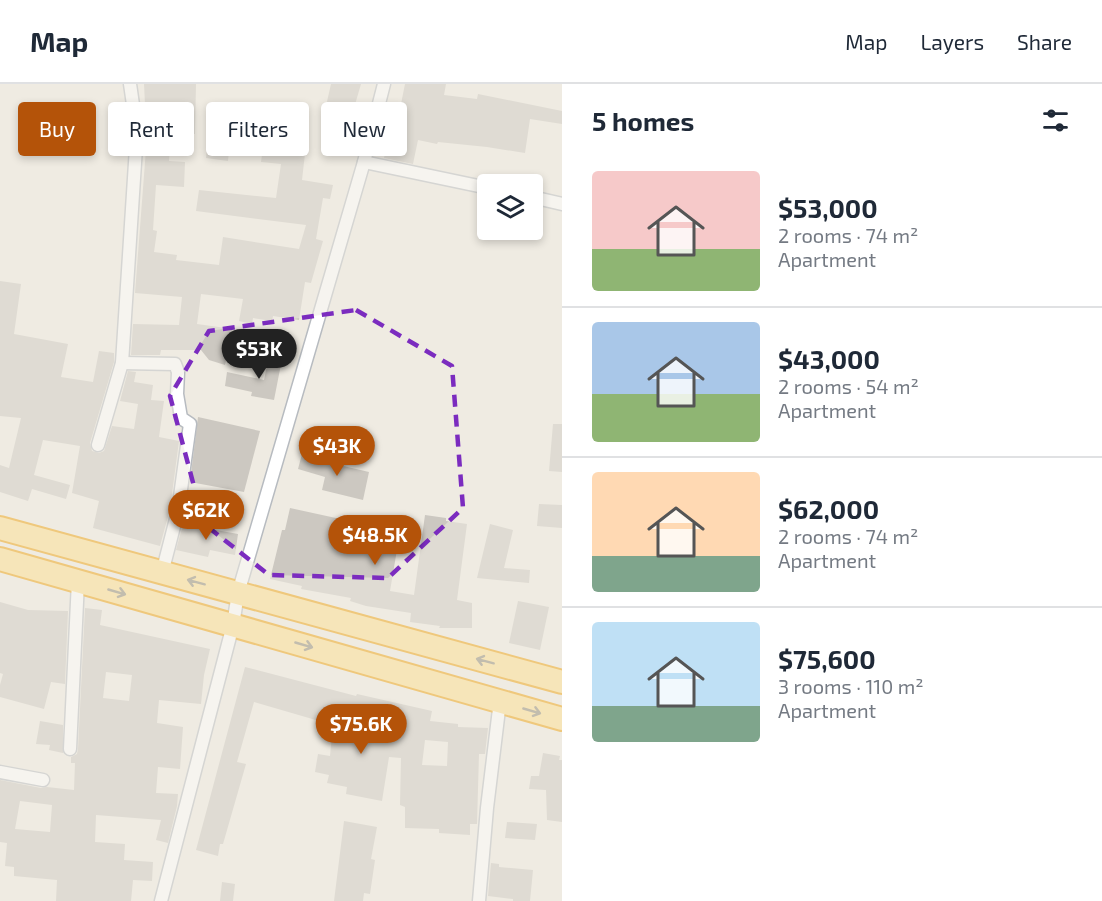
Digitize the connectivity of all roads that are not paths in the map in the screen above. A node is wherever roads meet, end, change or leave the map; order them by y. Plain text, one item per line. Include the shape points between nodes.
1 (130, 84) edge
2 (384, 84) edge
3 (364, 162) junction
4 (477, 186) edge
5 (543, 200) edge
6 (562, 204) edge
7 (122, 363) junction
8 (98, 446) dead end
9 (0, 528) edge
10 (0, 559) edge
11 (162, 573) junction
12 (78, 581) junction
13 (238, 593) junction
14 (233, 625) junction
15 (562, 682) edge
16 (500, 701) junction
17 (562, 719) edge
18 (70, 749) dead end
19 (0, 772) edge
20 (43, 780) dead end
21 (161, 901) edge
22 (479, 901) edge

1 - 7 street via 137,132
2 - 3 street
3 - 4 street
3 - 13 street
5 - 6 street
7 - 8 street
7 - 11 street via 175,364 181,418 190,424 178,511
9 - 11 highway
10 - 12 highway
13 -> 11 highway
12 -> 14 highway
12 - 18 street
13 - 14 street
15 -> 13 highway
14 -> 16 highway
14 - 21 street
16 -> 17 highway
16 - 22 street
19 - 20 street

